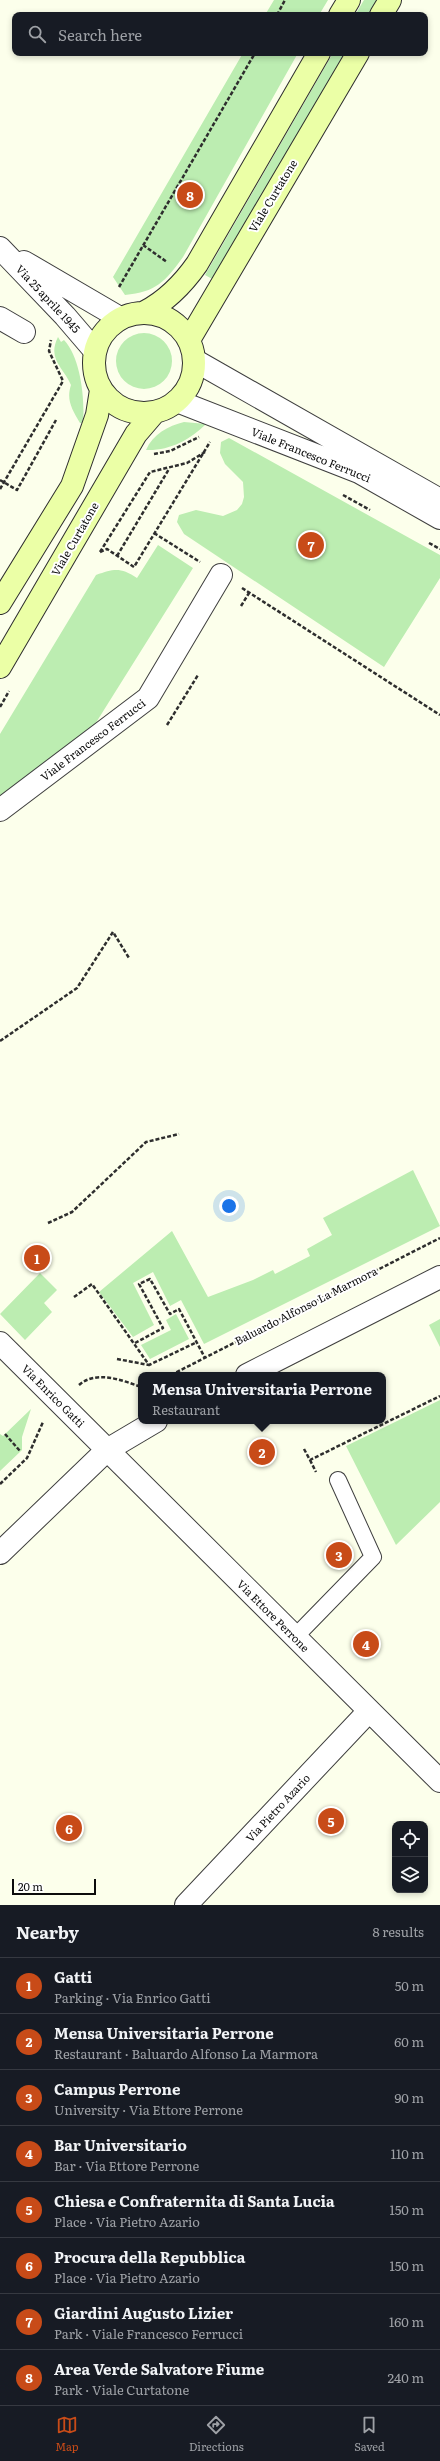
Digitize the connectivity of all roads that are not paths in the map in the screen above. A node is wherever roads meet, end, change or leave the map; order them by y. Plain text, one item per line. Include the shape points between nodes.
1 (349, 0) edge
2 (390, 0) edge
3 (342, 12) edge
4 (383, 12) edge
5 (317, 56) edge
6 (356, 56) edge
7 (0, 248) edge
8 (145, 312) junction
9 (0, 318) edge
10 (120, 318) junction
11 (24, 332) dead end
12 (192, 350) junction
13 (94, 351) junction
14 (101, 390) junction
15 (177, 401) junction
16 (154, 413) junction
17 (440, 500) edge
18 (440, 518) edge
19 (221, 575) road end
20 (0, 602) edge
21 (0, 667) edge
22 (0, 810) edge
23 (440, 1277) edge
24 (0, 1343) edge
25 (253, 1372) edge
26 (151, 1424) edge
27 (107, 1450) junction
28 (338, 1480) dead end
29 (0, 1553) edge
30 (295, 1637) junction
31 (369, 1711) junction
32 (440, 1781) edge
33 (186, 1905) edge

1 - 3 main road
2 - 4 main road
5 - 8 main road via 197,264 188,277 160,304
6 - 12 main road, Viale Curtatone
7 - 10 street, Via 25 aprile 1945
7 - 13 street, Via 25 aprile 1945 via 65,316
8 - 10 main road
8 - 12 main road via 161,315 173,321 183,330
9 - 11 street
10 - 13 main road via 104,333
12 - 15 main road via 190,383
12 - 17 street, Viale Francesco Ferrucci
13 - 14 main road via 93,367
14 - 16 main road via 111,401 125,410 141,414
14 - 20 main road via 97,415 72,486
15 - 16 main road
15 - 18 street, Viale Francesco Ferrucci via 359,472
16 - 21 main road, Viale Curtatone via 136,434
19 - 22 street, Viale Francesco Ferrucci via 148,698
23 - 25 street
24 - 27 street, Via Enrico Gatti
26 - 27 street
27 - 29 street
27 - 30 street, Via Ettore Perrone
28 - 30 lane via 373,1556
30 - 31 street, Via Ettore Perrone
31 - 32 street, Via Ettore Perrone
31 - 33 street, Via Pietro Azario

